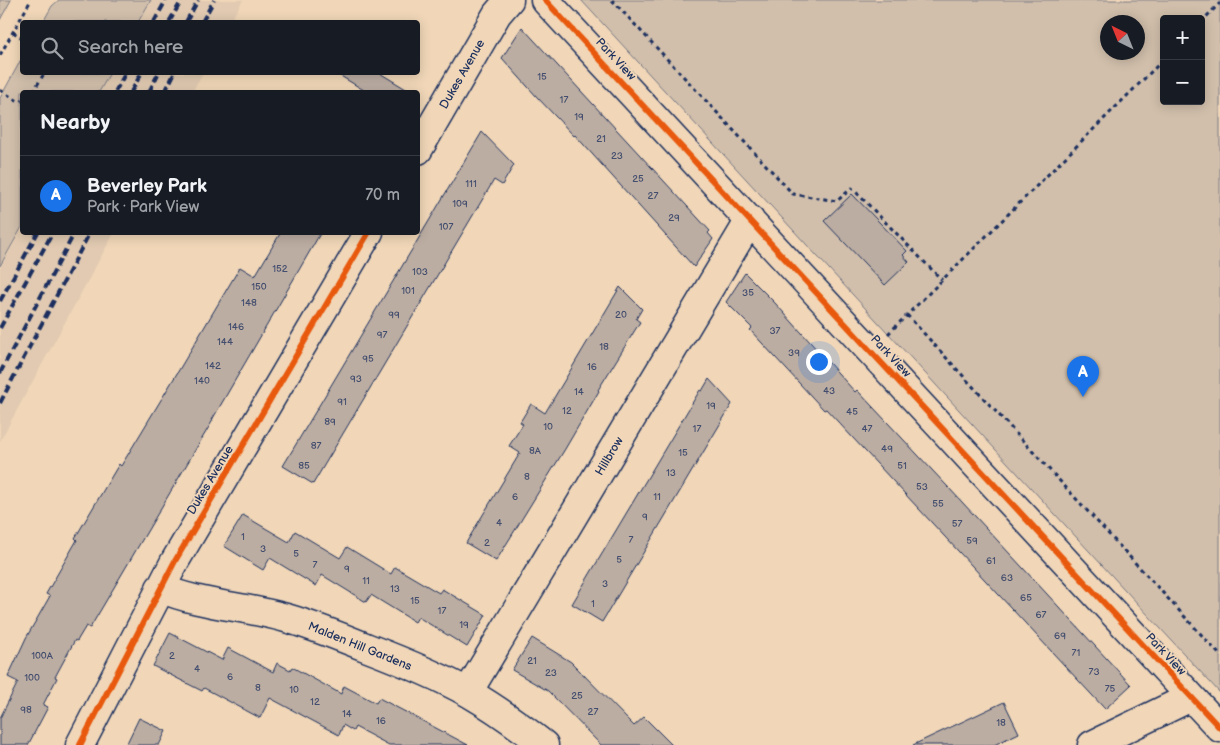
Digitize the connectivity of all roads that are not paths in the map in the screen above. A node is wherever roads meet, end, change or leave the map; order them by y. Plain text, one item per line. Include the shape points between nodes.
1 (509, 0) edge
2 (545, 0) edge
3 (420, 147) edge
4 (750, 220) junction
5 (367, 235) edge
6 (160, 588) junction
7 (468, 692) junction
8 (1191, 697) junction
9 (1220, 728) edge
10 (80, 745) edge
11 (544, 745) edge
12 (1092, 745) edge

1 - 3 street, Dukes Avenue via 497,14
2 - 4 street, Park View
4 - 7 street, Hillbrow
4 - 8 street, Park View
5 - 6 street, Dukes Avenue
6 - 7 street, Malden Hill Gardens via 176,595 258,611 320,629
6 - 10 street, Dukes Avenue
7 - 11 street, Malden Hill Gardens
8 - 9 street, Park View
8 - 12 street

